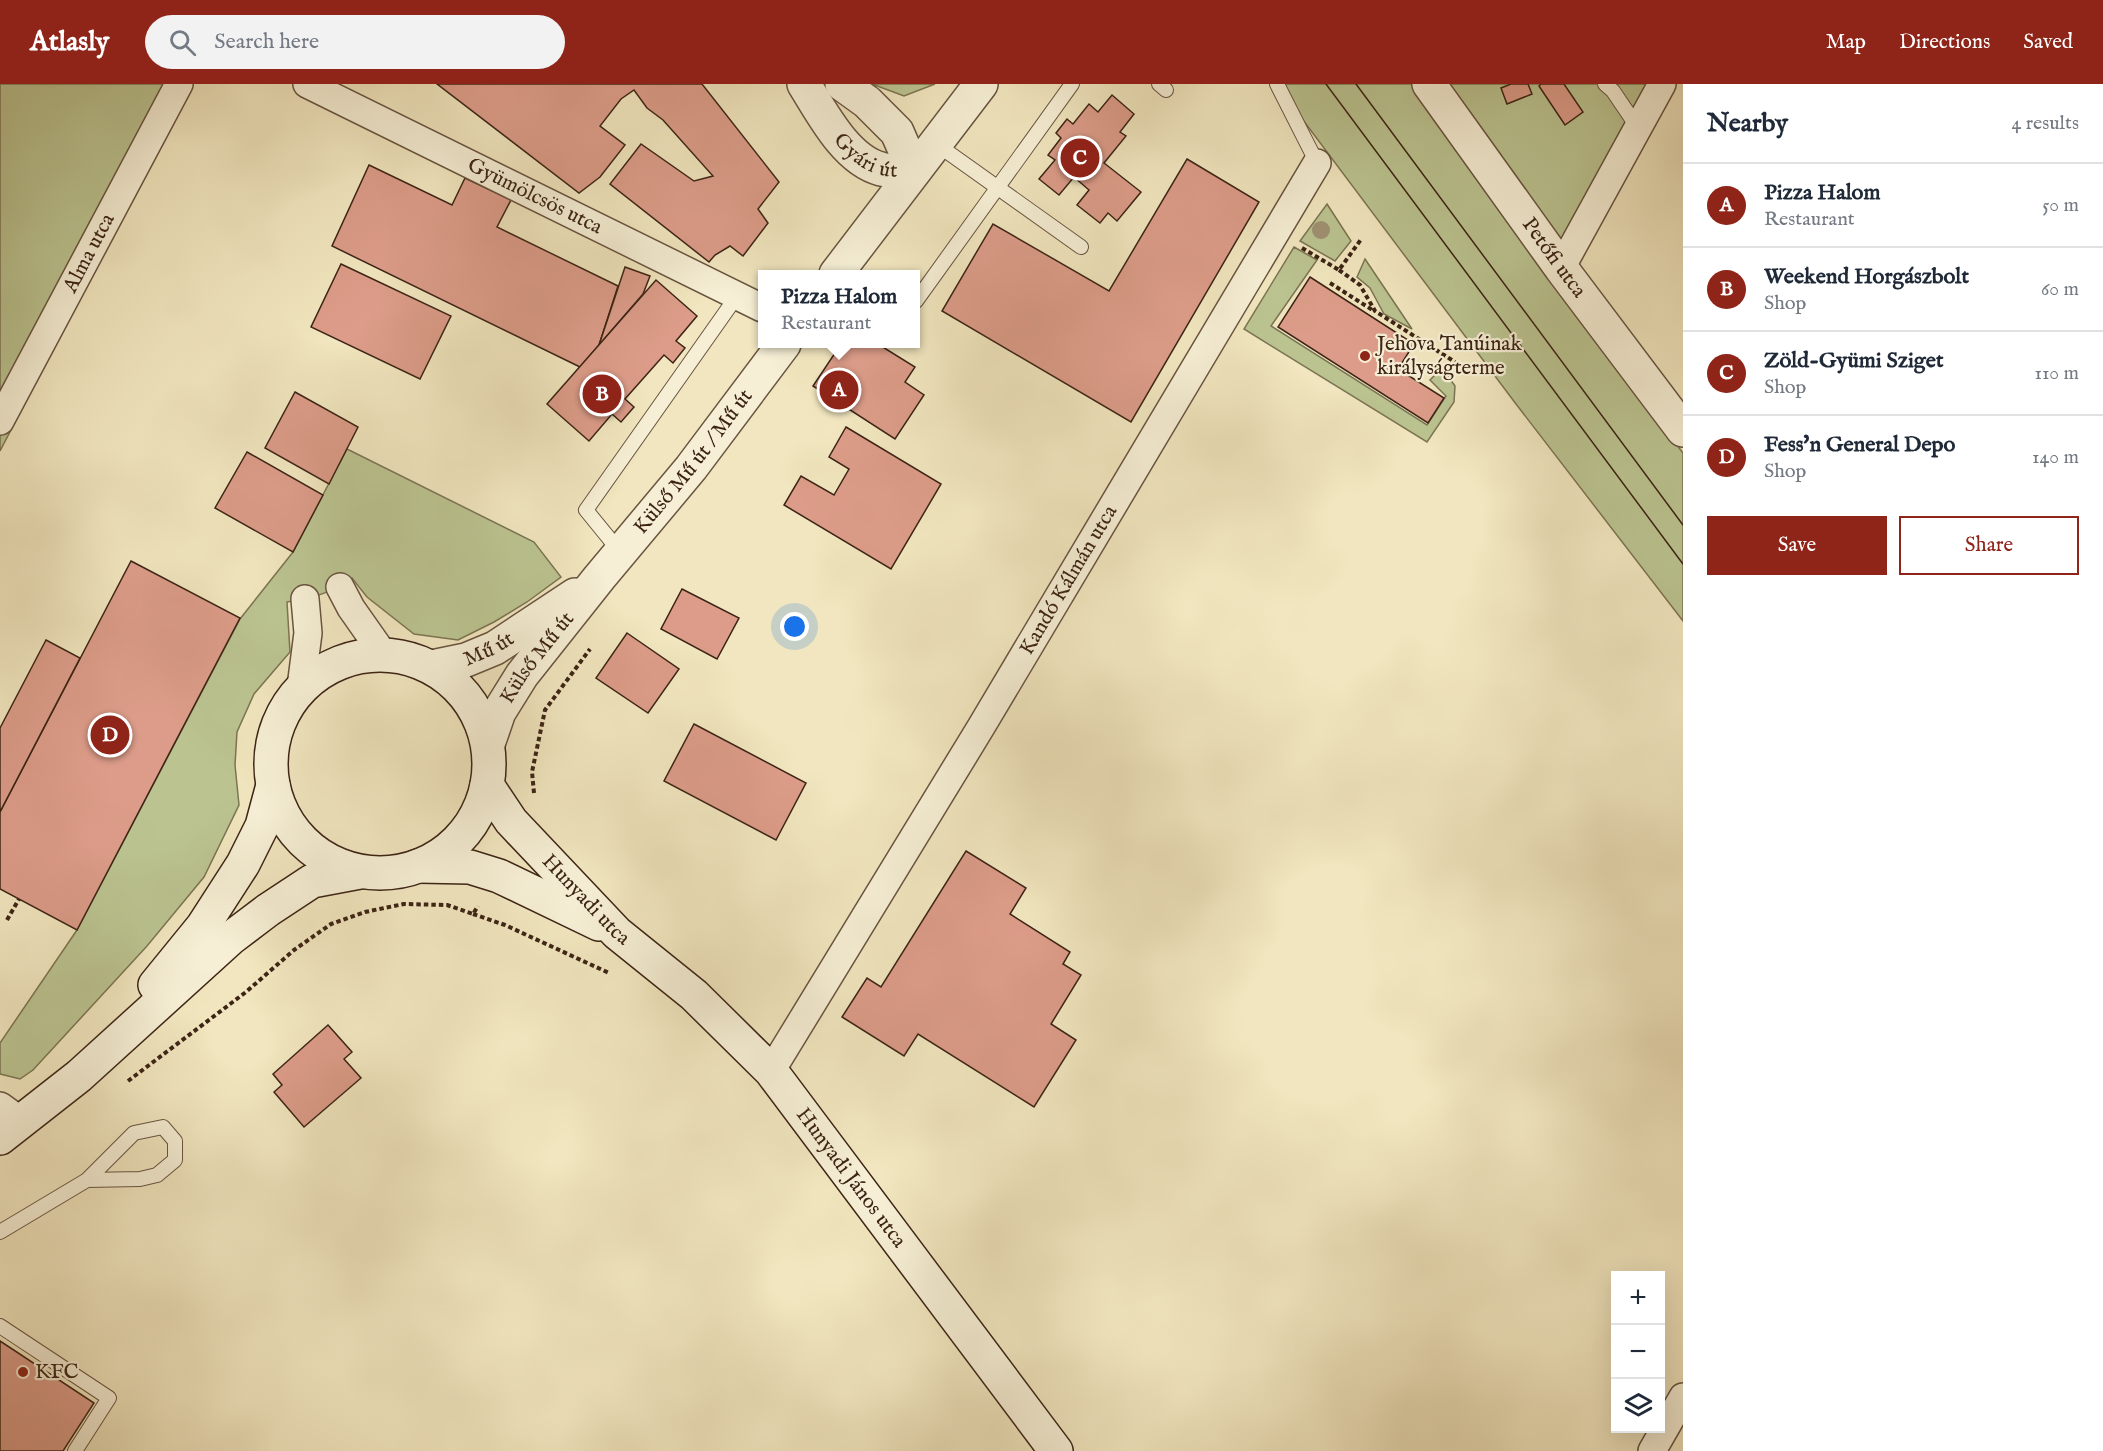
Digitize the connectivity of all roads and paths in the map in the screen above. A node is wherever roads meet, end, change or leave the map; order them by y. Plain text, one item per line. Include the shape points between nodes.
1 (179, 84) edge
2 (307, 84) edge
3 (804, 84) edge
4 (842, 84) edge
5 (981, 84) edge
6 (1072, 84) edge
7 (1277, 84) edge
8 (1429, 84) edge
9 (1662, 84) edge
10 (1612, 86) edge
11 (1638, 128) junction
12 (935, 143) junction
13 (1317, 163) joint
14 (914, 171) junction
15 (997, 188) junction
16 (1276, 231) junction
17 (1362, 238) dead end
18 (1081, 247) dead end
19 (1561, 268) junction
20 (839, 270) edge
21 (1339, 270) junction
22 (1330, 283) dead end
23 (920, 294) edge
24 (737, 296) junction
25 (758, 306) edge
26 (1375, 311) junction
27 (781, 348) edge
28 (1455, 362) dead end
29 (0, 421) edge
30 (1683, 430) edge
31 (621, 553) junction
32 (599, 578) junction
33 (340, 587) dead end
34 (304, 599) dead end
35 (591, 647) dead end
36 (384, 656) junction
37 (432, 667) junction
38 (301, 687) junction
39 (488, 744) junction
40 (273, 785) junction
41 (487, 785) junction
42 (526, 837) junction
43 (418, 866) junction
44 (362, 872) junction
45 (499, 876) junction
46 (19, 899) dead end
47 (473, 914) junction
48 (8, 920) dead end
49 (617, 933) junction
50 (618, 977) dead end
51 (771, 1071) junction
52 (79, 1076) junction
53 (126, 1082) dead end
54 (7, 1122) edge
55 (87, 1180) junction
56 (0, 1232) edge
57 (0, 1326) edge
58 (1683, 1397) edge
59 (75, 1451) edge
60 (1056, 1451) edge
61 (1652, 1451) edge

1 - 29 street, Alma utca
2 - 24 street, Gyümölcsös utca
3 - 14 main road, Gyári út via 832,129 860,160 882,170
4 - 14 main road, Gyári út via 897,132
5 - 12 main road
6 - 15 lane
7 - 13 lane, Kandó Kálmán utca
8 - 19 main road, Petőfi utca
9 - 11 street
10 - 11 lane
11 - 19 street
12 - 14 main road
12 - 15 lane
13 - 16 street, Kandó Kálmán utca
14 - 20 main road
15 - 18 lane
15 - 23 lane
16 - 21 path
16 - 51 street, Kandó Kálmán utca
17 - 21 path
19 - 30 main road, Petőfi utca
21 - 26 path via 1360,285
22 - 26 path
24 - 25 street, Gyümölcsös utca
24 - 31 lane via 586,510
26 - 28 path
27 - 31 main road, Külső Mű út / Mű út
31 - 32 main road, Külső Mű út / Mű út
32 - 37 main road, Mű út via 495,648 466,660
32 - 39 main road, Külső Mű út via 507,697
33 - 36 street
34 - 38 street via 308,633
35 - 42 path via 545,710 532,772 535,808 540,818
36 - 37 main road via 398,656
36 - 38 main road via 363,655 329,666
37 - 39 main road via 460,690 480,722
38 - 40 main road via 281,716 271,750
39 - 41 main road
40 - 44 main road via 283,816 304,842 331,862
40 - 52 main road via 262,826 223,897
41 - 42 main road, Hunyadi utca
41 - 43 main road via 472,822 455,843
42 - 49 main road, Hunyadi utca
43 - 44 main road via 385,873
43 - 45 main road, Hunyadi utca via 470,867
44 - 52 main road via 312,881 268,910
45 - 47 path
45 - 49 main road, Hunyadi utca
46 - 48 path
47 - 50 path
47 - 53 path via 447,905 404,904 331,924
49 - 51 main road, Hunyadi János utca via 694,995
51 - 60 main road, Hunyadi János utca
52 - 54 main road
55 - 55 lane via 134,1133 163,1127 175,1141 175,1160 157,1175
55 - 56 lane
57 - 59 lane via 109,1398
58 - 61 street

